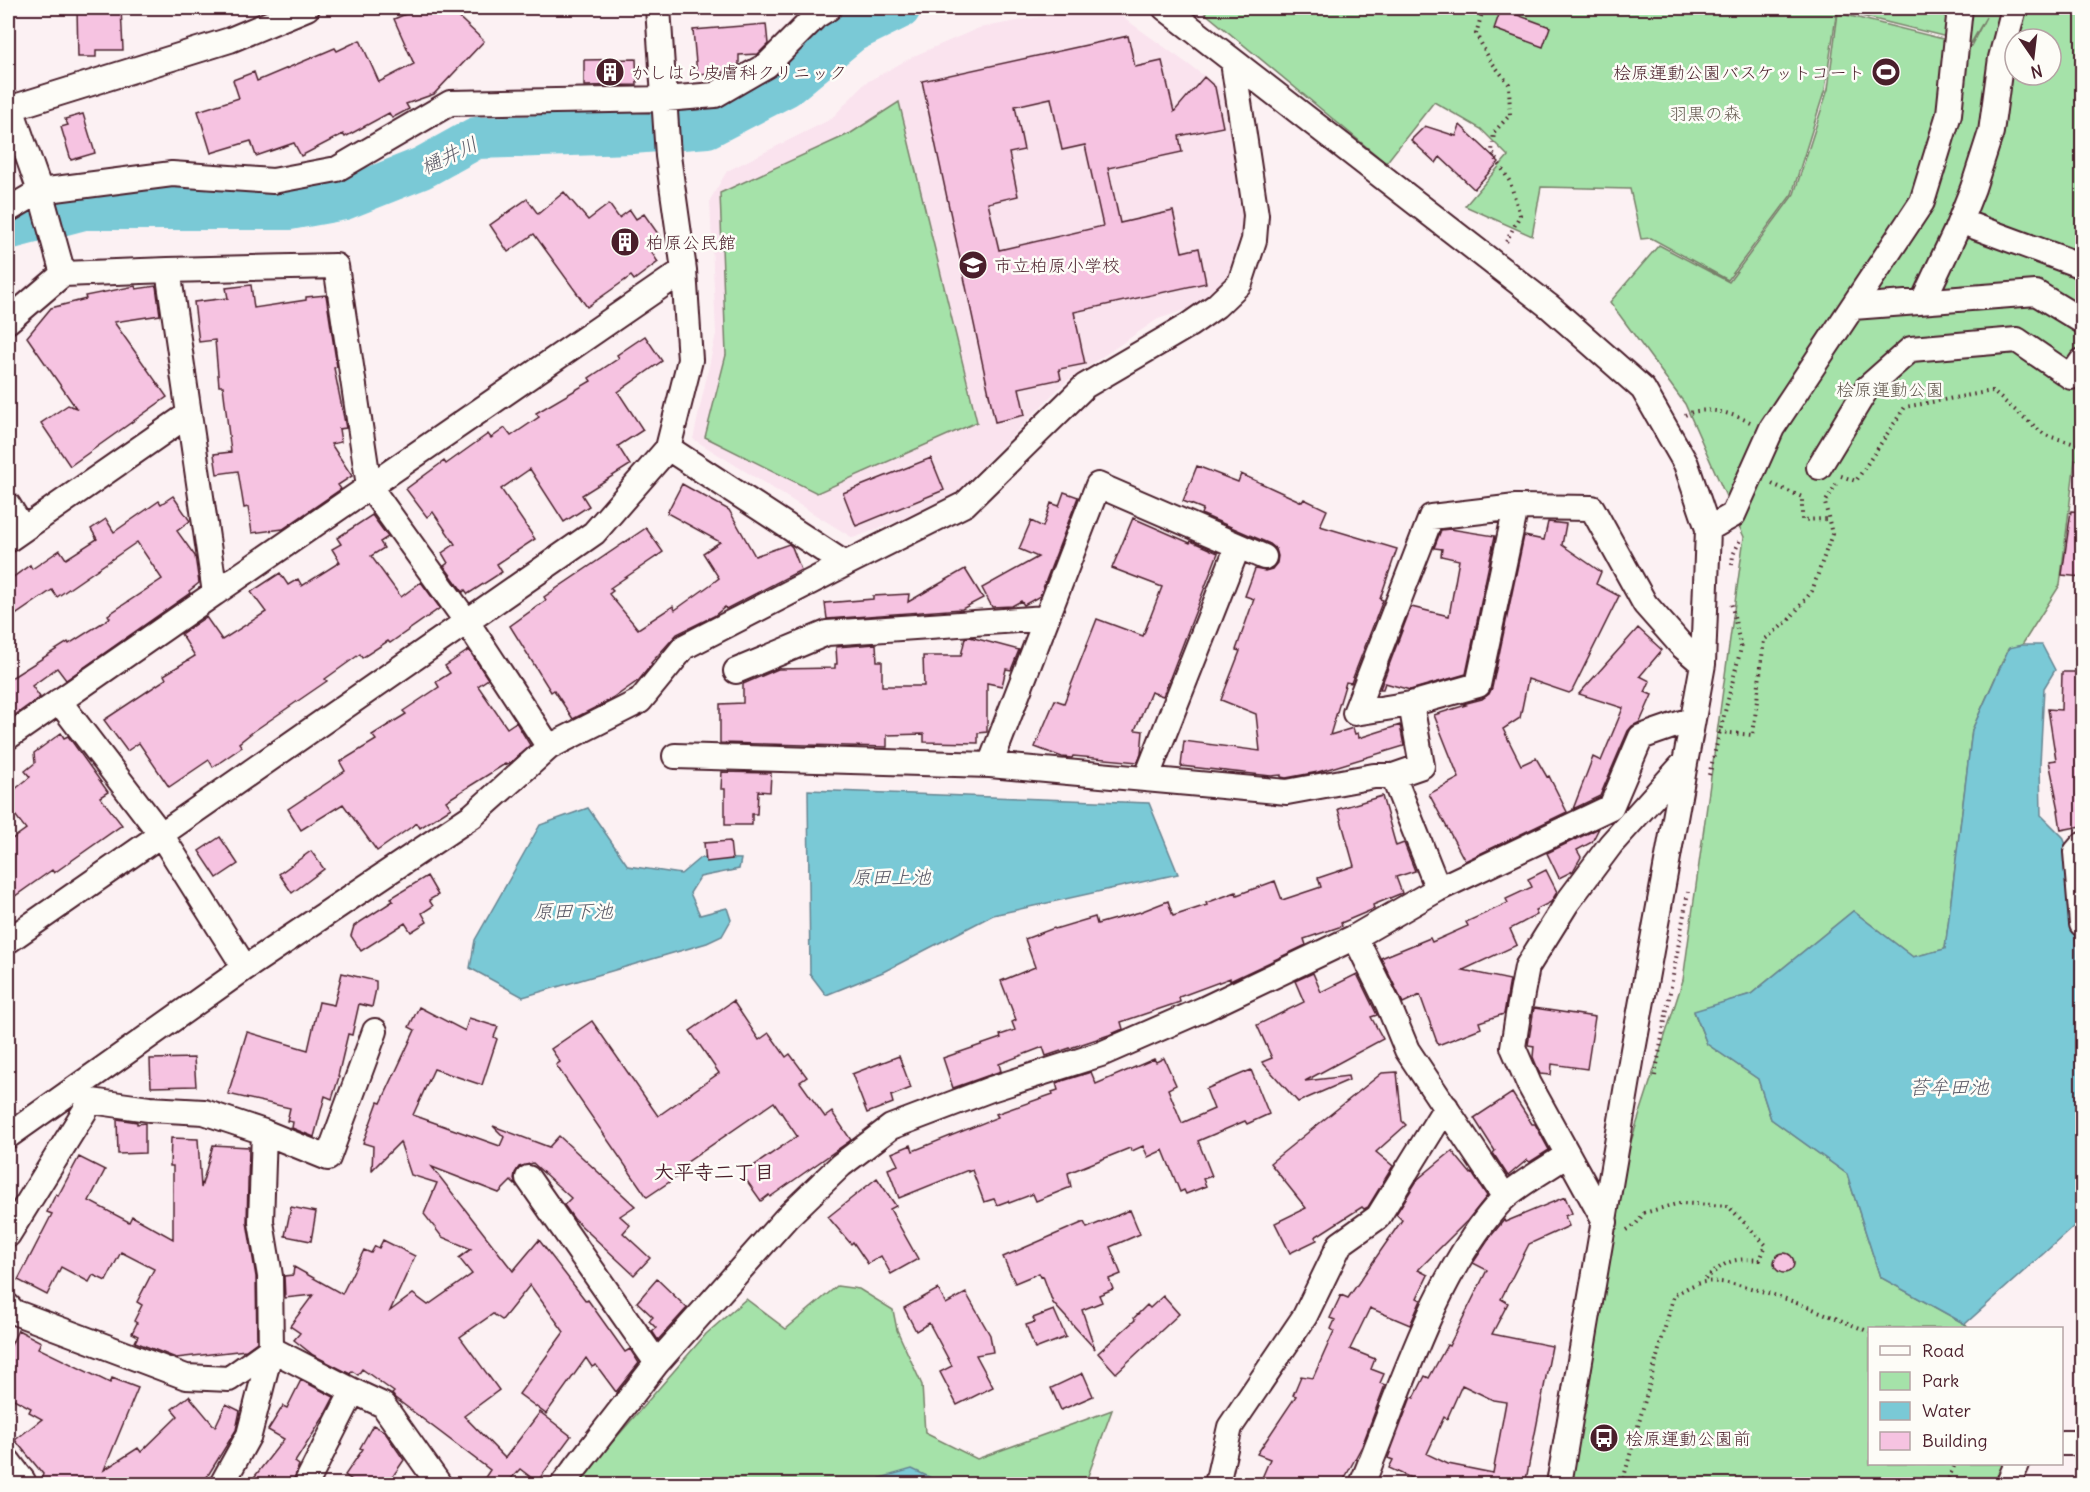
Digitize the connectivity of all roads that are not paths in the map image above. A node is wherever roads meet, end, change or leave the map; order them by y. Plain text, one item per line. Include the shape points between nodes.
1 (307, 8) edge
2 (658, 8) edge
3 (829, 8) edge
4 (1165, 8) edge
5 (1960, 8) edge
6 (2014, 8) edge
7 (1233, 62) junction
8 (665, 105) junction
9 (9, 108) edge
10 (41, 197) junction
11 (8, 210) edge
12 (1973, 226) dead end
13 (2082, 266) edge
14 (168, 270) junction
15 (684, 270) junction
16 (63, 274) junction
17 (1923, 301) junction
18 (1853, 306) junction
19 (8, 321) edge
20 (2082, 321) edge
21 (2082, 361) edge
22 (189, 414) junction
23 (668, 448) junction
24 (1819, 467) dead end
25 (369, 486) junction
26 (8, 505) edge
27 (1516, 507) junction
28 (1708, 529) junction
29 (15, 535) edge
30 (1238, 546) junction
31 (1264, 557) dead end
32 (845, 564) junction
33 (215, 594) junction
34 (1046, 618) junction
35 (467, 622) junction
36 (1703, 664) junction
37 (736, 671) dead end
38 (59, 701) junction
39 (1411, 704) junction
40 (1692, 724) junction
41 (8, 737) edge
42 (549, 747) junction
43 (675, 756) dead end
44 (1684, 763) junction
45 (990, 765) junction
46 (1393, 776) junction
47 (1146, 779) junction
48 (160, 833) junction
49 (2082, 845) edge
50 (1438, 889) junction
51 (2082, 924) edge
52 (1355, 937) junction
53 (8, 941) edge
54 (245, 968) junction
55 (375, 1030) dead end
56 (1446, 1107) junction
57 (264, 1132) junction
58 (8, 1136) edge
59 (1567, 1155) junction
60 (528, 1178) dead end
61 (1505, 1197) junction
62 (1614, 1227) junction
63 (8, 1235) edge
64 (8, 1306) edge
65 (272, 1349) junction
66 (657, 1363) junction
67 (352, 1391) junction
68 (2063, 1443) edge
69 (2082, 1443) edge
70 (8, 1461) edge
71 (2017, 1465) edge
72 (19, 1485) edge
73 (222, 1485) edge
74 (306, 1485) edge
75 (439, 1485) edge
76 (563, 1485) edge
77 (1217, 1485) edge
78 (1362, 1485) edge
79 (1559, 1485) edge
80 (2008, 1485) edge

1 - 9 street via 230,40
2 - 8 street
3 - 8 street via 816,16 768,65 715,95
4 - 7 street
5 - 18 street via 1949,114 1922,202
6 - 17 street via 2001,58 1988,143 1961,220
7 - 28 street via 1550,308 1643,389 1686,464
7 - 32 street via 1256,215 1254,240 1240,284 1189,325 1085,386 965,504
8 - 10 street via 450,103 337,169 273,181 172,174
8 - 15 street
9 - 10 street
10 - 11 street
10 - 16 street
12 - 13 street
14 - 16 street
14 - 22 street
14 - 25 street via 336,266
15 - 23 street via 690,360
15 - 25 street
16 - 19 street
17 - 18 street
17 - 20 street via 2036,293
18 - 28 street via 1770,431 1733,515
21 - 24 street via 2071,377 2017,340 1911,348 1867,388
22 - 29 street
22 - 33 street
23 - 32 street
23 - 35 street via 594,533
25 - 33 street
25 - 35 street
26 - 29 street
27 - 36 street via 1592,508 1645,604
27 - 39 street via 1478,685
27 - 39 street via 1431,517 1355,713
28 - 36 street
30 - 31 street
30 - 34 street via 1098,485
30 - 47 street
32 - 42 street via 684,647 640,701
33 - 38 street
34 - 37 street via 827,633
34 - 45 street
35 - 42 street
35 - 48 street
36 - 40 street
38 - 41 street
38 - 48 street
39 - 46 street via 1422,766
40 - 44 street
40 - 50 street via 1641,736 1611,807
42 - 54 street via 472,816
43 - 45 street
44 - 59 street via 1611,844 1567,903 1527,967 1513,1047
44 - 62 street
45 - 47 street
46 - 47 street via 1287,792
46 - 50 street
48 - 53 street
48 - 54 street
49 - 51 street via 2076,852
50 - 52 street
52 - 56 street via 1407,1050
52 - 66 street via 1101,1054 991,1089 891,1127 841,1165 787,1217
54 - 58 street
55 - 57 street via 328,1158
56 - 61 street
56 - 77 street via 1378,1217 1340,1244 1305,1316 1230,1427
57 - 63 street via 204,1112 91,1101
57 - 65 street via 261,1222 270,1276
59 - 61 street
59 - 62 street
60 - 66 street
61 - 78 street via 1457,1263 1433,1310
62 - 79 street
64 - 65 street via 14,1312 186,1377 229,1379
65 - 67 street
65 - 73 street via 249,1435
66 - 76 street
67 - 74 street
67 - 75 street via 382,1405
68 - 69 street
70 - 72 street via 23,1481
71 - 80 street

